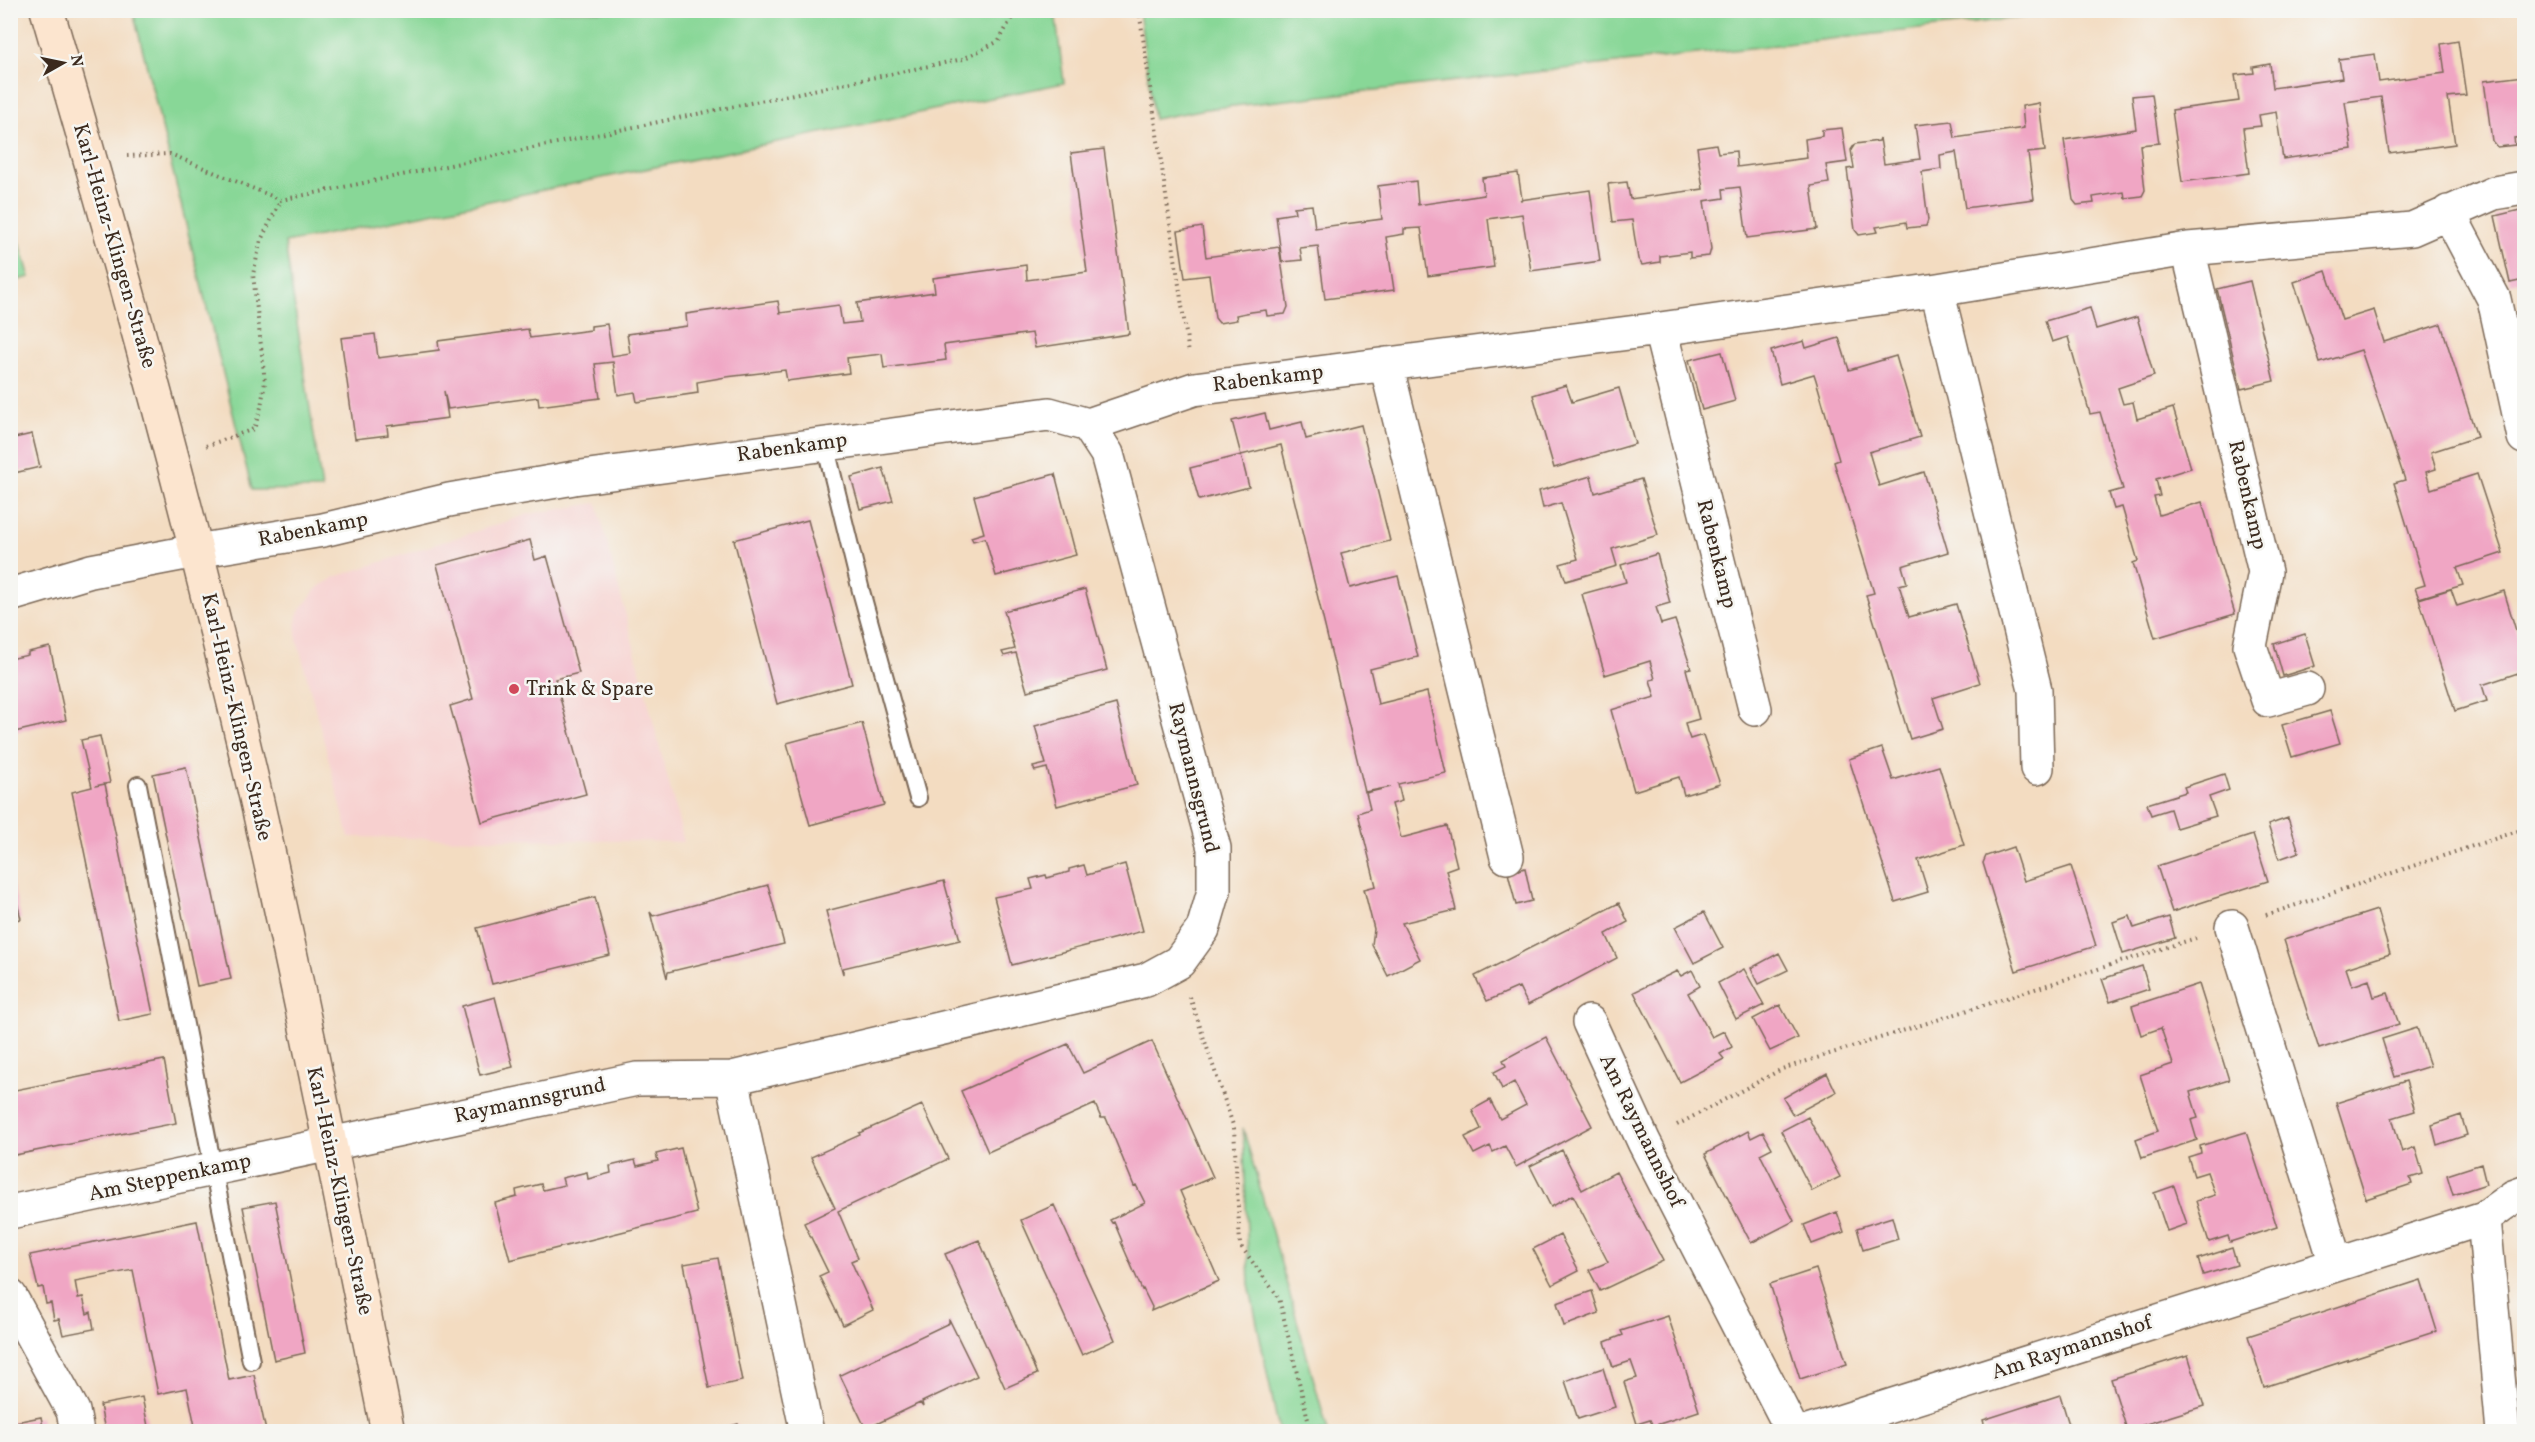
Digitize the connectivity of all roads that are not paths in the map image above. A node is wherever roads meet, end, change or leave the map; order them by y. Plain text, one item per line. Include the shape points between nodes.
1 (47, 10) edge
2 (2524, 188) edge
3 (2448, 212) junction
4 (2188, 249) junction
5 (1937, 290) junction
6 (1660, 329) junction
7 (1386, 364) junction
8 (1088, 424) junction
9 (2524, 437) edge
10 (825, 444) junction
11 (196, 551) junction
12 (10, 595) edge
13 (2307, 688) dead end
14 (1755, 709) dead end
15 (2037, 768) dead end
16 (138, 785) dead end
17 (918, 798) dead end
18 (1507, 857) dead end
19 (2232, 927) road end
20 (1589, 1022) dead end
21 (732, 1078) junction
22 (330, 1143) junction
23 (213, 1168) junction
24 (2524, 1193) edge
25 (10, 1212) edge
26 (2484, 1218) junction
27 (2336, 1264) junction
28 (10, 1296) edge
29 (251, 1361) dead end
30 (77, 1431) edge
31 (388, 1431) edge
32 (807, 1431) edge
33 (1793, 1431) edge
34 (1808, 1431) edge
35 (2503, 1431) edge

1 - 11 main road, Karl-Heinz-Klingen-Straße
2 - 3 street, Rabenkamp via 2494,193
3 - 4 street, Rabenkamp via 2412,229
3 - 9 street via 2494,299
4 - 5 street, Rabenkamp
4 - 13 street, Rabenkamp via 2265,572 2250,646 2268,700
5 - 6 street, Rabenkamp
5 - 15 street via 2035,690
6 - 7 street, Rabenkamp
6 - 14 street, Rabenkamp
7 - 8 street, Rabenkamp via 1194,388
7 - 18 street
8 - 10 street, Rabenkamp via 1049,414
8 - 21 street, Raymannsgrund via 1107,454 1214,848 1214,891 1203,929 1179,962 1146,980
10 - 11 street, Rabenkamp via 574,478 448,500 323,530
10 - 17 lane
11 - 12 street via 91,571
11 - 22 main road, Karl-Heinz-Klingen-Straße via 258,806
16 - 23 lane
19 - 27 street
20 - 33 street, Am Raymannshof via 1644,1142
21 - 22 street, Raymannsgrund via 637,1079
21 - 32 street
22 - 23 street, Am Steppenkamp
22 - 31 main road, Karl-Heinz-Klingen-Straße
23 - 25 street, Am Steppenkamp
23 - 29 lane
24 - 26 street, Am Raymannshof
26 - 27 street, Am Raymannshof
26 - 35 street
27 - 34 street, Am Raymannshof
28 - 30 street via 73,1412

